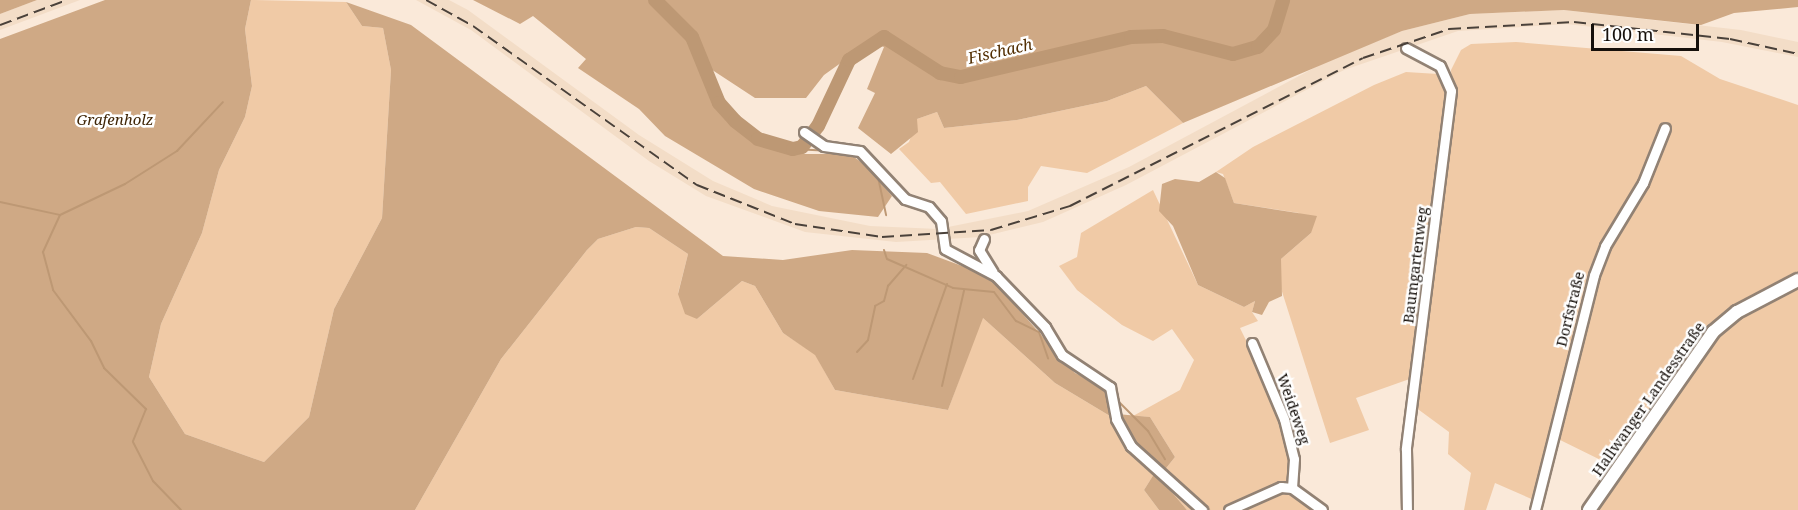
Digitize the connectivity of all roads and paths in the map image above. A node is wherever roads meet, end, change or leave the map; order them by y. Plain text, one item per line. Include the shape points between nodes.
1 (1406, 48) dead end
2 (1665, 128) dead end
3 (804, 132) dead end
4 (984, 239) dead end
5 (996, 276) junction
6 (1798, 280) edge
7 (1252, 343) dead end
8 (1292, 488) junction
9 (1590, 508) edge
10 (1202, 510) edge
11 (1229, 510) edge
12 (1322, 510) edge
13 (1407, 510) edge
14 (1535, 510) edge

1 - 13 street, Baumgartenweg via 1440,66 1451,91 1406,449
2 - 14 street, Dorfstraße via 1643,183 1605,246 1594,275
3 - 5 street via 814,141 860,151 904,199 934,213 945,249
4 - 5 street via 979,250
5 - 10 street via 1045,327 1062,355 1110,387 1116,419 1131,446
6 - 9 street, Hallwanger Landesstraße via 1737,312 1713,332
7 - 8 street, Weideweg via 1284,419 1294,459
8 - 11 street via 1272,489
8 - 12 street

